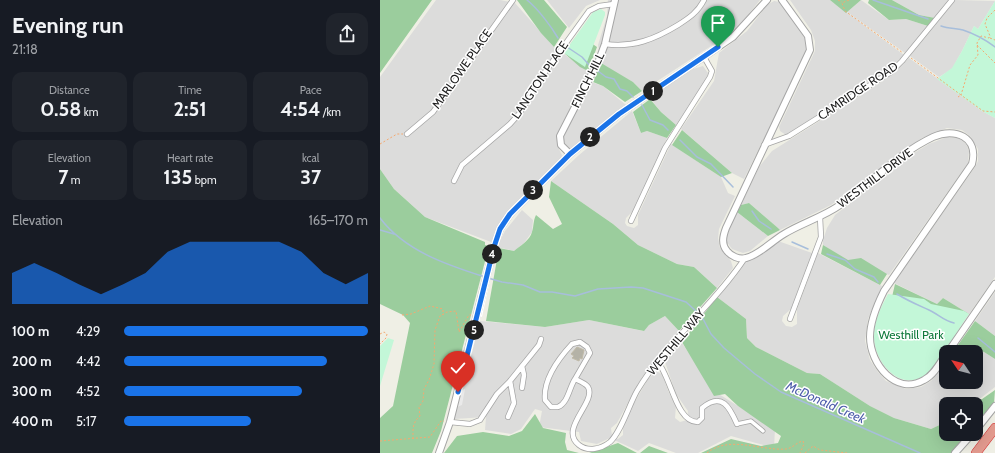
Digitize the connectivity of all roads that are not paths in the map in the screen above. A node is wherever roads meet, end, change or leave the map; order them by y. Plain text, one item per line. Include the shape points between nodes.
1 (513, 0) edge
2 (704, 0) edge
3 (767, 0) edge
4 (782, 0) edge
5 (952, 0) edge
6 (614, 2) edge
7 (605, 44) junction
8 (704, 57) junction
9 (407, 134) road end
10 (764, 145) junction
11 (570, 154) junction
12 (454, 181) dead end
13 (820, 217) junction
14 (631, 221) dead end
15 (744, 258) junction
16 (995, 284) edge
17 (790, 319) dead end
18 (541, 339) dead end
19 (953, 345) edge
20 (657, 361) junction
21 (939, 363) edge
22 (522, 366) junction
23 (575, 379) junction
24 (510, 381) junction
25 (522, 388) dead end
26 (995, 406) edge
27 (508, 417) dead end
28 (983, 421) edge
29 (450, 422) junction
30 (737, 424) joint
31 (995, 428) edge
32 (763, 431) dead end
33 (966, 441) edge
34 (439, 453) edge
35 (955, 453) edge
36 (976, 453) edge

1 - 9 street, MARLOWE PLACE via 433,112
2 - 7 street via 692,15 653,39 635,44
3 - 8 street via 738,32
4 - 10 street via 808,36 810,50
5 - 10 street, CAMRIDGE ROAD via 891,72 789,136
6 - 7 street, FINCH HILL
6 - 12 street, LANGTON PLACE via 589,11 545,72 519,114 462,165
7 - 11 street, FINCH HILL via 560,136 561,145
8 - 11 street via 619,114
8 - 14 street via 712,71 710,77 665,148
10 - 15 street via 722,239 726,250 732,256
11 - 29 street via 510,214 500,229
13 - 15 street, WESTHILL DRIVE via 785,233 753,255
13 - 17 street via 821,237
13 - 21 street, WESTHILL DRIVE via 907,153 932,138 951,132 960,134 968,140 974,151 972,164 884,291 870,332 871,348 878,364 889,377 901,383 915,384 926,379
15 - 20 street, WESTHILL WAY via 730,279
16 - 19 street
18 - 22 street via 540,345
20 - 23 street, WESTHILL WAY via 638,389 617,432 609,442 599,448 587,449 575,441 573,430 589,393 586,385
20 - 30 street via 664,370 682,414 688,420 698,422 702,418 702,408 718,401 728,406
22 - 24 street
22 - 25 street
23 - 23 street via 564,404 556,408 547,404 545,397 552,372 572,344 580,342 587,346 589,356
24 - 27 street via 514,403
24 - 29 street via 475,423 463,425
26 - 28 street
29 - 34 street
30 - 32 street via 751,421
31 - 36 highway
33 - 35 street

